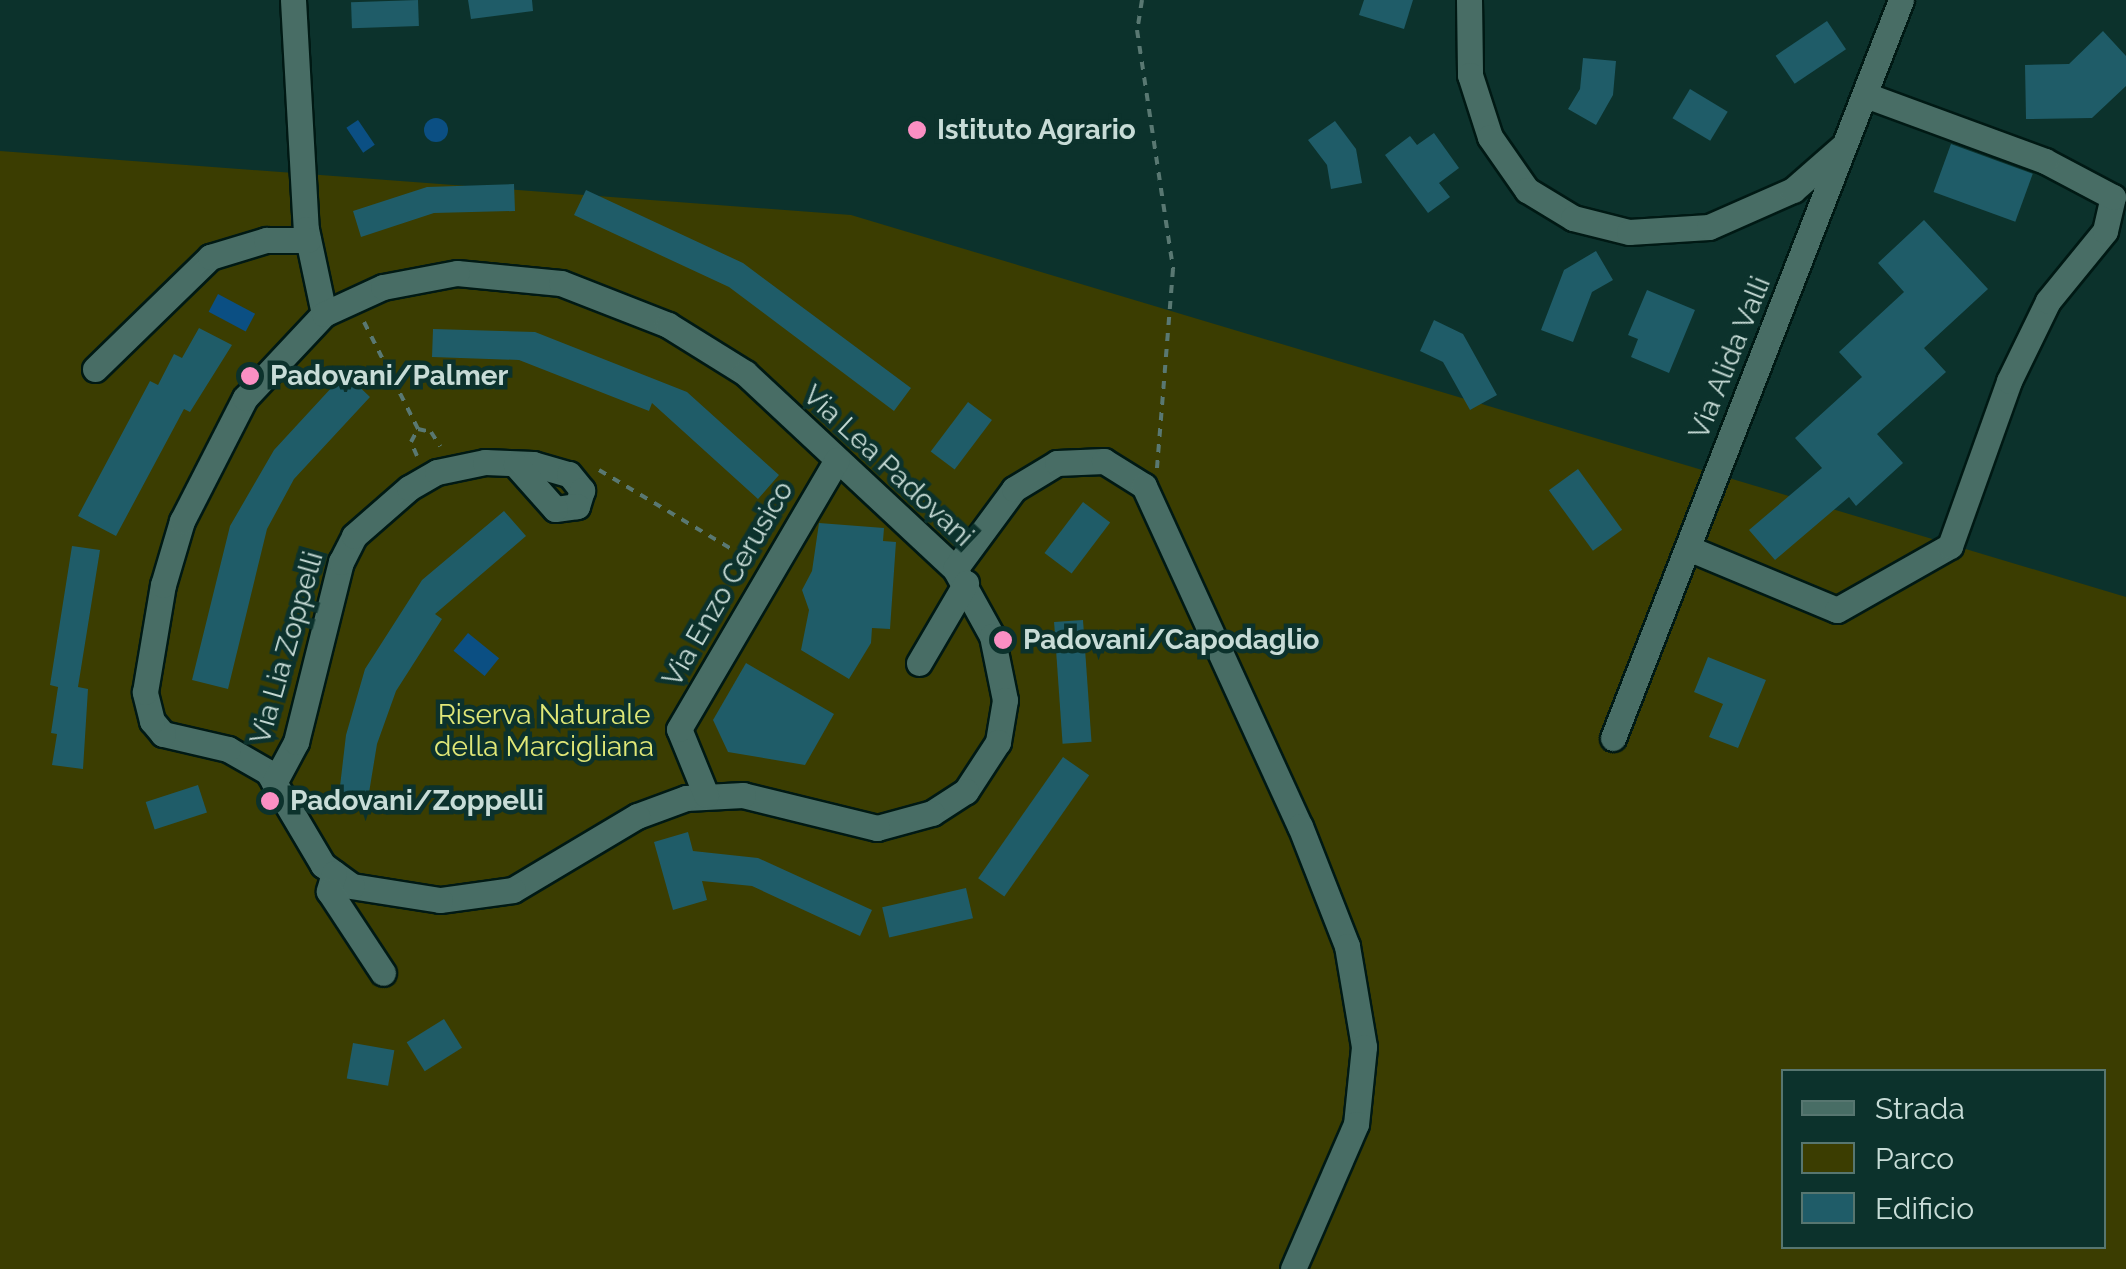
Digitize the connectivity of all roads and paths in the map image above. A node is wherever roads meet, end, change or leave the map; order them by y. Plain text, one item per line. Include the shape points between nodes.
1 (293, 0) edge
2 (1142, 0) edge
3 (1470, 0) edge
4 (1902, 0) edge
5 (1866, 95) junction
6 (1849, 140) junction
7 (308, 240) junction
8 (353, 301) junction
9 (324, 314) junction
10 (95, 370) dead end
11 (418, 430) junction
12 (455, 443) dead end
13 (440, 446) junction
14 (417, 456) junction
15 (837, 460) junction
16 (407, 462) dead end
17 (516, 465) dead end
18 (592, 466) dead end
19 (1154, 508) junction
20 (1688, 548) junction
21 (769, 571) junction
22 (961, 576) junction
23 (919, 663) dead end
24 (1612, 738) dead end
25 (274, 783) junction
26 (706, 795) junction
27 (334, 873) junction
28 (383, 973) dead end
29 (1293, 1269) edge

1 - 7 street
2 - 19 path via 1137,30 1173,269
3 - 6 street via 1470,76 1490,137 1527,190 1573,218 1629,232 1709,227 1794,190
4 - 5 street, Via Alida Valli
5 - 6 street, Via Alida Valli
5 - 20 street via 2045,161 2114,197 2105,231 2048,300 2009,381 1950,546 1836,610
6 - 20 street, Via Alida Valli
7 - 9 street
7 - 10 street via 266,240 210,257
8 - 9 street, Via Lea Padovani
8 - 11 path
8 - 15 street, Via Lea Padovani via 384,287 457,274 521,276 599,295 668,325 745,373
9 - 25 street, Via Lea Padovani via 245,398 212,456 182,521 145,672 152,722 163,734 246,756
11 - 13 path via 431,432
11 - 14 path via 410,442
12 - 13 path
13 - 14 path
14 - 16 path
15 - 21 street, Via Enzo Cerusico
15 - 22 street, Via Lea Padovani
17 - 25 street, Via Lia Zoppelli via 485,462 438,472 386,502 354,536 340,562 296,742
18 - 21 path
19 - 22 street via 1144,486 1120,467 1087,459 1058,462 1014,490
19 - 29 street via 1300,826 1347,946 1364,1047 1356,1124
20 - 24 street, Via Alida Valli
21 - 26 street, Via Enzo Cerusico via 679,728
22 - 23 street
22 - 26 street, Via Lea Padovani via 992,636 1005,700 998,742 966,791 932,813 877,828 764,798
25 - 27 street, Via Lea Padovani
26 - 27 street, Via Lea Padovani via 637,816 538,879 490,896 393,896
27 - 28 street via 329,891

